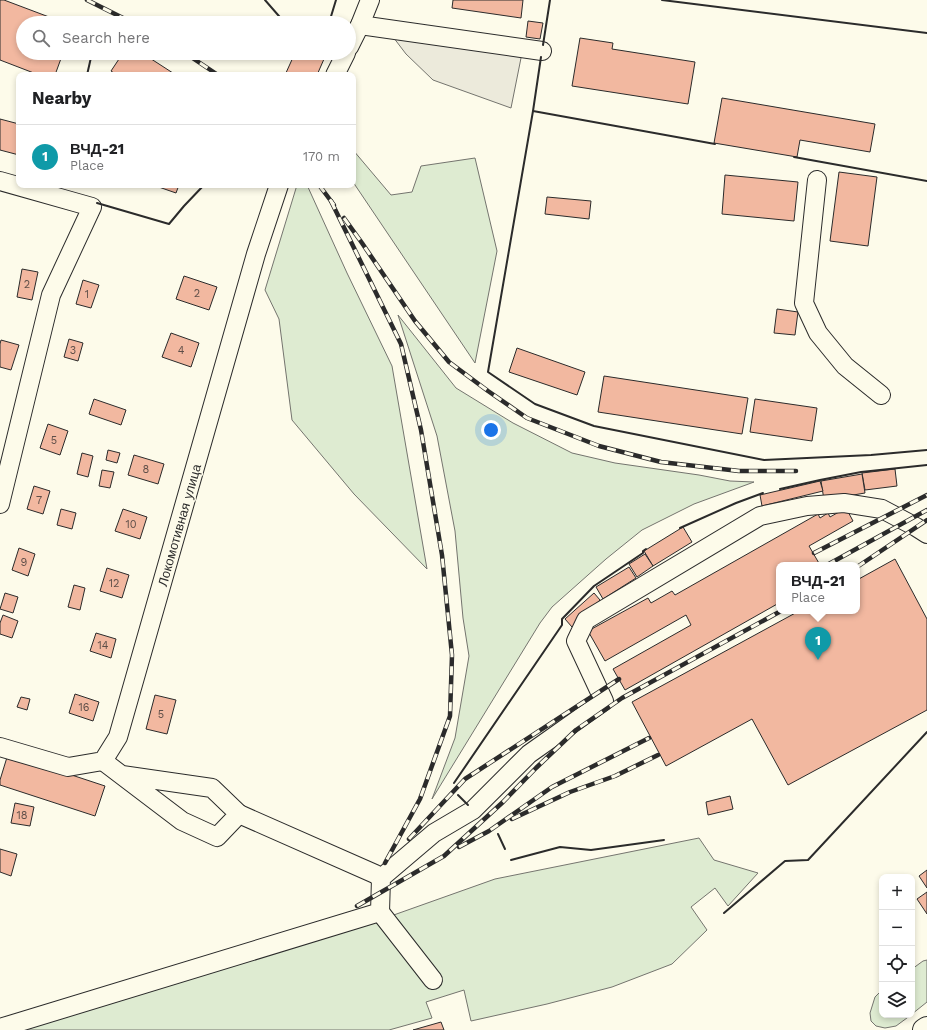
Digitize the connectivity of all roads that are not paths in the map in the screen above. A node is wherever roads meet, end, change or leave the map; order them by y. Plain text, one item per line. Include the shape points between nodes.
1 (370, 0) edge
2 (360, 25) junction
3 (356, 33) edge
4 (542, 51) dead end
5 (342, 60) edge
6 (336, 72) edge
7 (817, 180) dead end
8 (0, 181) edge
9 (16, 186) edge
10 (25, 188) edge
11 (278, 188) edge
12 (881, 395) dead end
13 (0, 504) edge
14 (927, 534) edge
15 (0, 747) edge
16 (103, 761) junction
17 (122, 775) junction
18 (239, 814) junction
19 (381, 878) junction
20 (380, 912) junction
21 (433, 980) dead end
22 (0, 1028) edge
23 (927, 1028) edge
24 (924, 1030) edge

1 - 2 street
2 - 3 street
2 - 4 street
5 - 6 street
7 - 12 street via 804,303 818,333 845,366
8 - 9 street
10 - 13 street via 92,207 50,295
11 - 16 street, Локомотивная улица via 256,254 118,737
14 - 19 street via 882,509 844,503 807,506 760,516 586,620 576,641 604,700 529,754 473,810 434,833
15 - 16 street via 68,767
16 - 17 street
17 - 18 street via 212,788
17 - 18 street via 182,821 217,837
18 - 19 street
19 - 20 street
20 - 21 street
20 - 22 street
23 - 24 main road

